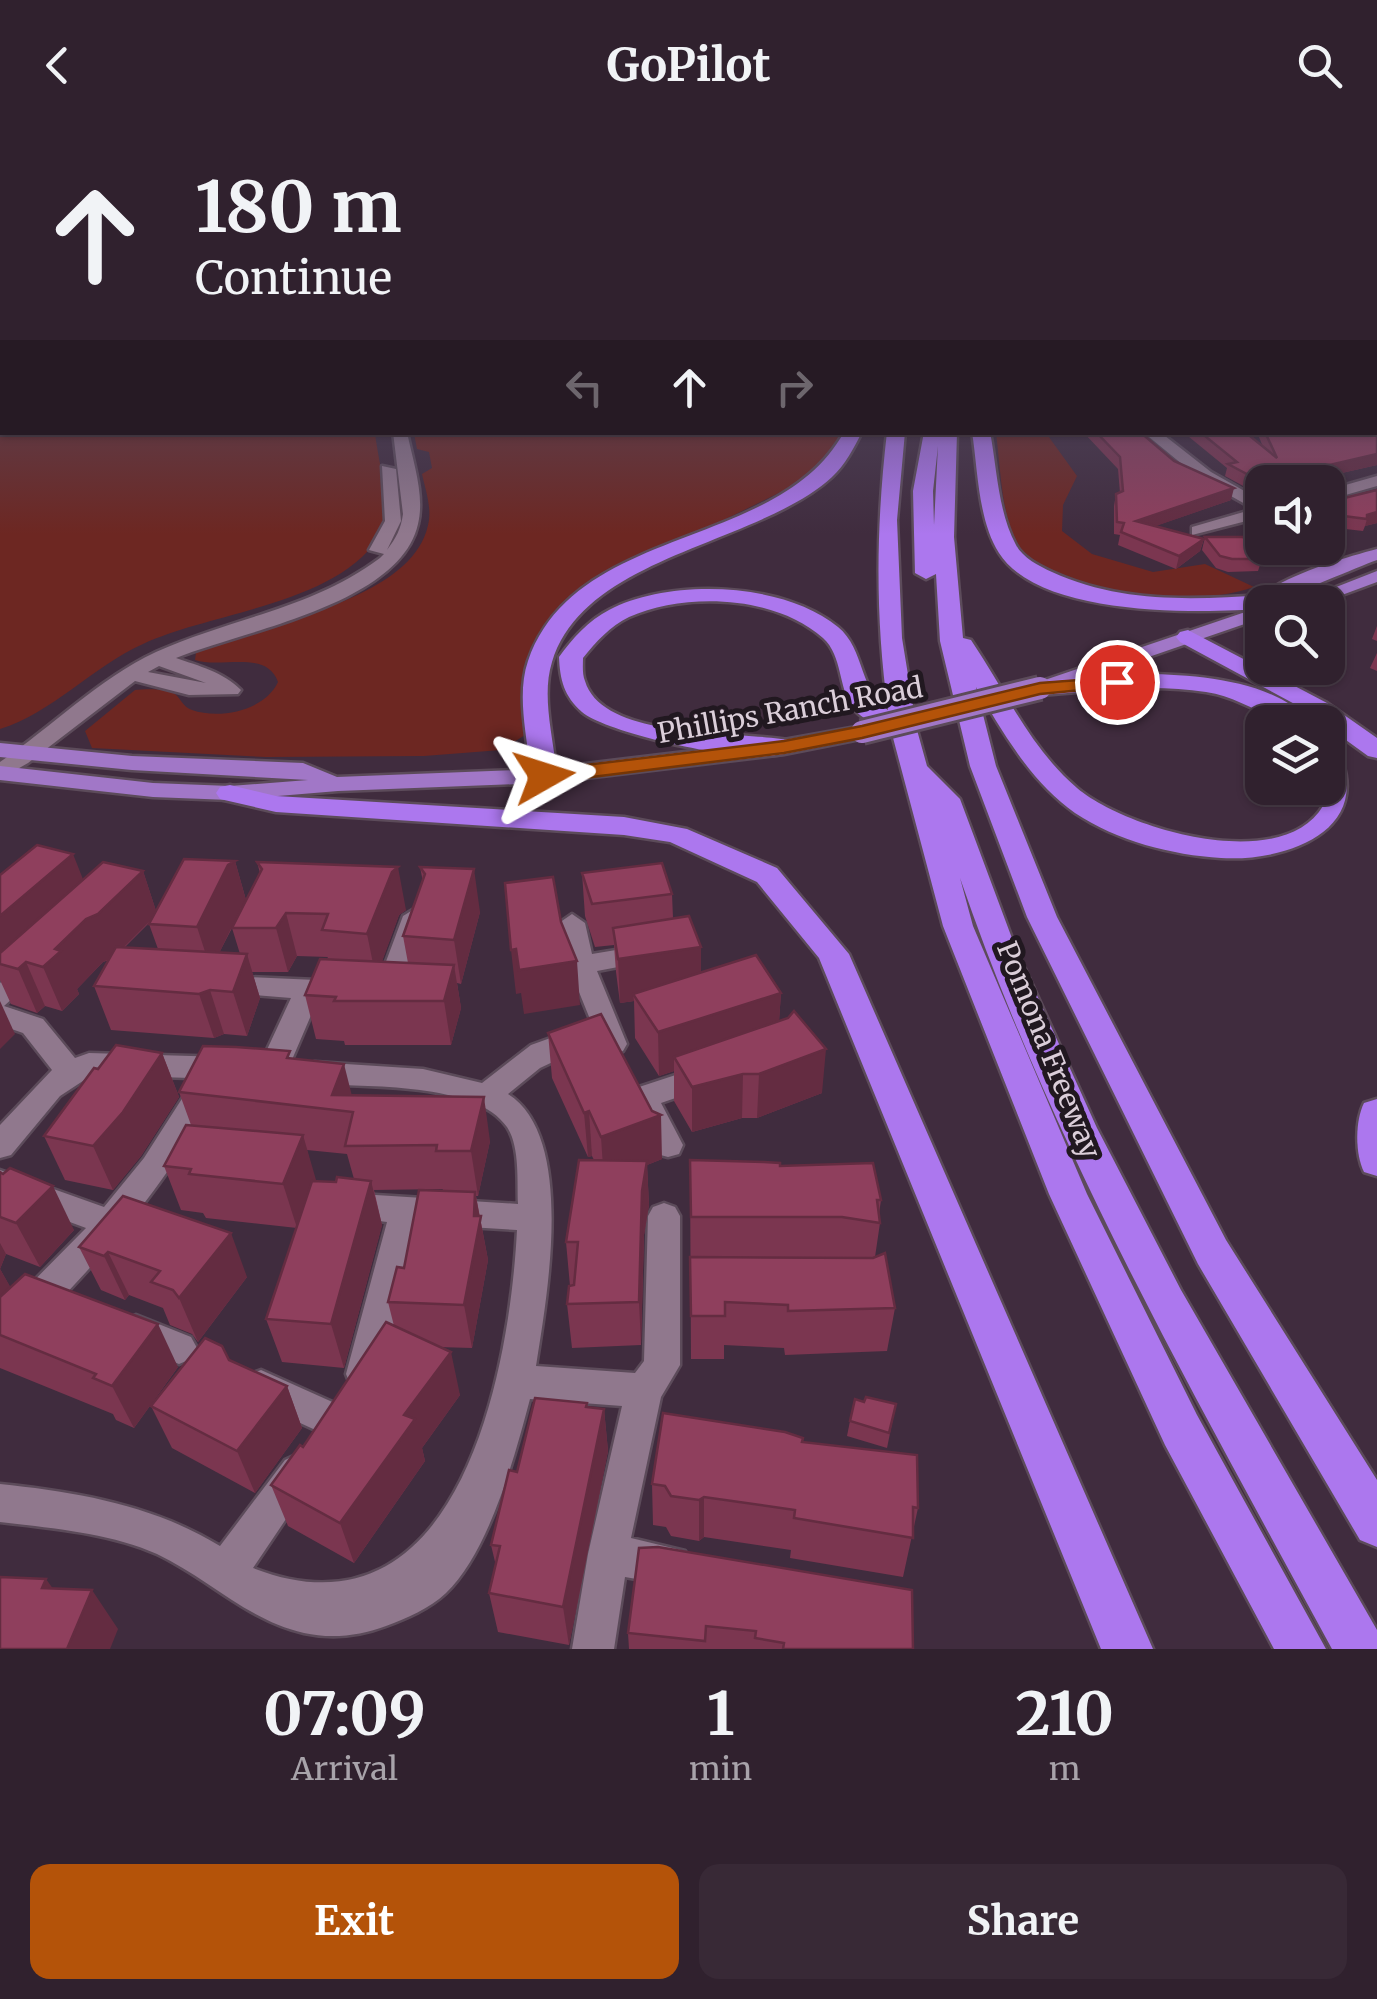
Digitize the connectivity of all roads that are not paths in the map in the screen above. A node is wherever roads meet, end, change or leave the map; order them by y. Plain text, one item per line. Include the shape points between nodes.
1 (383, 435) edge
2 (400, 435) edge
3 (851, 435) edge
4 (896, 435) edge
5 (931, 435) edge
6 (948, 435) edge
7 (982, 435) edge
8 (1154, 435) edge
9 (1377, 481) edge
10 (1345, 489) edge
11 (1245, 499) edge
12 (1245, 515) edge
13 (1198, 532) dead end
14 (1377, 554) edge
15 (1377, 576) edge
16 (1293, 585) edge
17 (1345, 588) edge
18 (1245, 603) edge
19 (1245, 614) edge
20 (1245, 616) edge
21 (1238, 618) junction
22 (951, 626) junction
23 (1188, 637) junction
24 (157, 659) junction
25 (132, 674) junction
26 (1040, 688) junction
27 (1268, 705) edge
28 (904, 730) junction
29 (975, 734) junction
30 (784, 747) junction
31 (1377, 750) edge
32 (30, 753) junction
33 (1, 762) edge
34 (914, 768) junction
35 (544, 776) junction
36 (338, 784) junction
37 (230, 792) junction
38 (1336, 805) edge
39 (416, 916) edge
40 (572, 923) dead end
41 (58, 945) edge
42 (680, 949) edge
43 (236, 955) edge
44 (581, 964) junction
45 (308, 990) junction
46 (389, 992) junction
47 (424, 994) edge
48 (0, 998) edge
49 (0, 1014) edge
50 (605, 1030) junction
51 (736, 1065) edge
52 (273, 1070) junction
53 (69, 1071) junction
54 (634, 1080) junction
55 (486, 1096) junction
56 (196, 1102) edge
57 (1377, 1113) edge
58 (3, 1139) edge
59 (668, 1146) dead end
60 (170, 1150) junction
61 (207, 1154) edge
62 (1377, 1161) edge
63 (0, 1184) edge
64 (335, 1206) edge
65 (406, 1211) junction
66 (664, 1216) dead end
67 (534, 1218) junction
68 (112, 1224) junction
69 (43, 1296) junction
70 (77, 1309) edge
71 (111, 1322) edge
72 (0, 1338) edge
73 (180, 1348) dead end
74 (516, 1381) junction
75 (261, 1387) edge
76 (644, 1391) junction
77 (335, 1421) junction
78 (0, 1503) edge
79 (1377, 1523) edge
80 (608, 1554) junction
81 (706, 1571) edge
82 (224, 1574) junction
83 (592, 1649) edge
84 (1128, 1649) edge
85 (1302, 1649) edge
86 (1360, 1649) edge

1 - 33 street via 393,521 368,560 312,592 141,652
2 - 24 street via 411,520 390,557 324,599
3 - 35 highway via 822,476 627,573 559,623 538,666
4 - 28 highway, Pomona Freeway via 888,520 890,638
5 - 29 highway via 923,534 934,638 946,696
6 - 22 highway, Pomona Freeway via 944,538
7 - 18 highway via 1008,551 1035,573 1118,602 1172,608
8 - 11 street
9 - 10 street
12 - 13 street
14 - 16 main road, Phillips Ranch Road
15 - 17 main road
19 - 21 main road, Phillips Ranch Road
20 - 21 main road, Phillips Ranch Road
21 - 23 main road, Phillips Ranch Road
22 - 29 highway, Pomona Freeway
22 - 38 highway via 1017,732 1086,808 1142,834 1250,849 1308,835
23 - 26 main road, Phillips Ranch Road
23 - 31 highway via 1318,708
24 - 25 street
24 - 25 street via 230,690 189,689
25 - 32 street
26 - 27 highway via 1156,680 1236,692
26 - 30 main road, Phillips Ranch Road, bridge
28 - 30 highway via 864,706 845,650 830,632 782,606 714,595 663,600 623,611 593,630 571,657 573,686 598,712 648,732
28 - 34 highway, Pomona Freeway
29 - 79 highway, Pomona Freeway via 1042,917 1203,1234
30 - 35 main road, Phillips Ranch Road
32 - 33 street
32 - 36 main road, Phillips Ranch Road via 303,770
33 - 37 main road, Phillips Ranch Road via 153,790
34 - 85 highway, Pomona Freeway via 958,926 1068,1194 1180,1430
34 - 86 highway via 946,798 1000,948 1166,1303
35 - 36 main road, Phillips Ranch Road
36 - 37 main road, Phillips Ranch Road
37 - 84 highway via 276,804 624,826 677,836 766,874 834,954
39 - 46 street
40 - 44 street
41 - 48 street
42 - 44 street
43 - 45 street via 212,984
44 - 50 street
45 - 46 street
45 - 52 street
46 - 47 street
49 - 53 street via 33,1026
50 - 54 street
50 - 55 street via 553,1044
51 - 54 street
52 - 53 street via 89,1064
52 - 55 street via 451,1085
53 - 58 street
54 - 59 street
55 - 67 street via 518,1119 534,1155
56 - 60 street
57 - 62 highway
60 - 61 street
60 - 68 street
63 - 68 street
64 - 65 street
65 - 67 street
65 - 77 street via 361,1386
66 - 76 street via 682,1282 662,1365
67 - 74 street
68 - 69 street
69 - 70 street
69 - 72 street
71 - 73 street
74 - 76 street
74 - 82 street via 478,1499 440,1571 400,1602 352,1614 306,1613 256,1596
75 - 77 street
76 - 80 street
77 - 82 street
78 - 82 street via 168,1540
80 - 81 street
80 - 83 street

